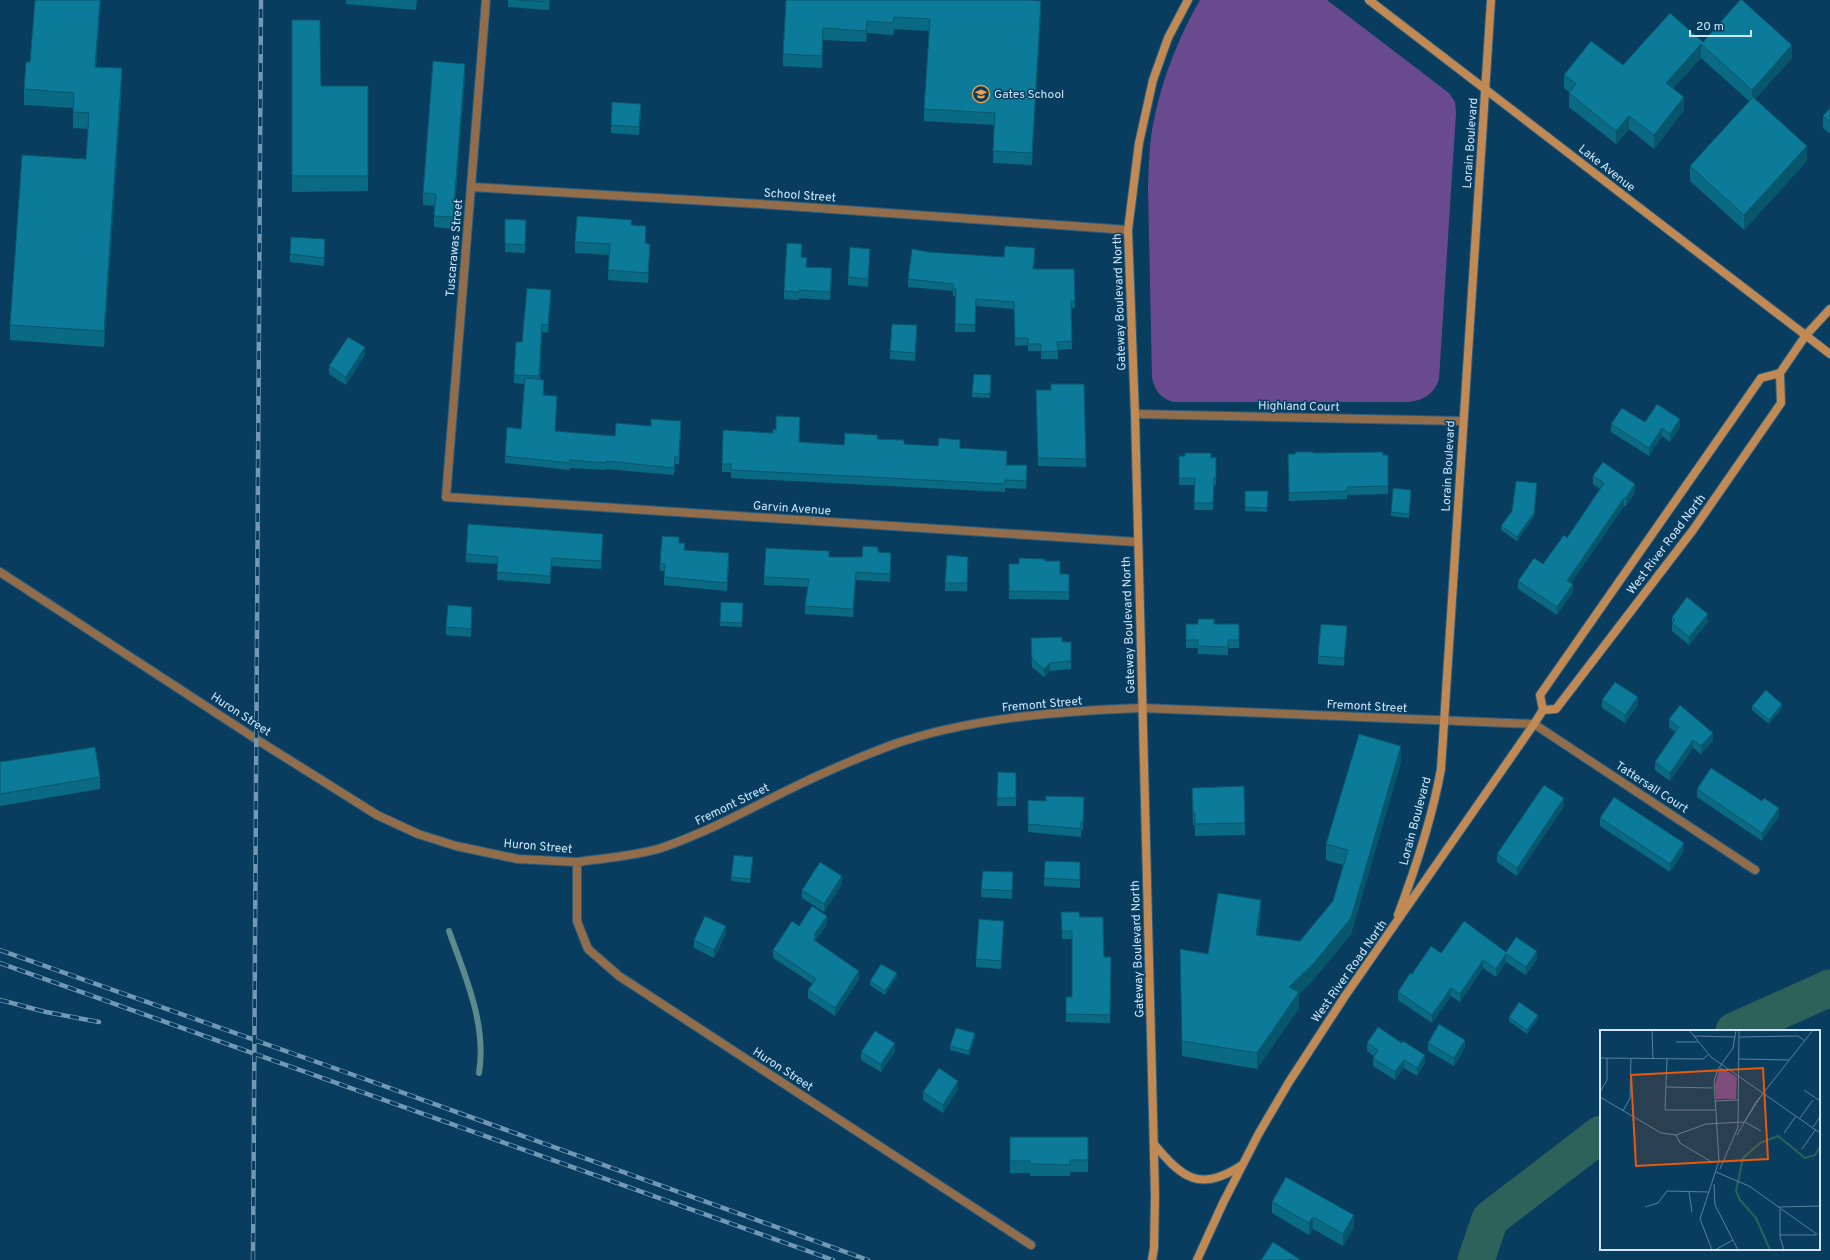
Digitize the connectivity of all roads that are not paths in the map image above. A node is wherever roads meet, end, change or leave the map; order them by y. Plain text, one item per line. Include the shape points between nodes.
1 (486, 0) edge
2 (1188, 0) edge
3 (1369, 0) edge
4 (1491, 0) edge
5 (1486, 90) junction
6 (471, 187) junction
7 (1128, 230) junction
8 (1830, 309) edge
9 (1806, 335) junction
10 (1830, 354) edge
11 (1780, 374) junction
12 (1135, 414) junction
13 (1463, 421) junction
14 (446, 497) joint
15 (1137, 542) junction
16 (0, 572) edge
17 (1142, 708) junction
18 (1543, 710) junction
19 (1444, 722) junction
20 (1534, 724) junction
21 (578, 862) junction
22 (1755, 870) dead end
23 (1394, 927) junction
24 (1154, 1144) junction
25 (1243, 1164) junction
26 (1031, 1245) dead end
27 (1152, 1260) edge
28 (1197, 1260) edge

1 - 6 street, Tuscarawas Street
2 - 7 main road, Gateway Boulevard North via 1168,38 1151,87 1138,143
3 - 5 main road, Lake Avenue
4 - 5 main road, Lorain Boulevard
5 - 9 main road, Lake Avenue
5 - 13 main road, Lorain Boulevard
6 - 7 street, School Street
6 - 14 street, Tuscarawas Street
7 - 12 main road, Gateway Boulevard North
8 - 9 main road
9 - 10 main road, Lake Avenue
9 - 11 main road
11 - 18 main road, West River Road North via 1761,378 1705,457 1540,695
11 - 18 main road, West River Road North via 1781,403 1693,530 1556,709
12 - 13 street, Highland Court
12 - 15 main road, Gateway Boulevard North
13 - 19 main road, Lorain Boulevard
14 - 15 street, Garvin Avenue
15 - 17 main road, Gateway Boulevard North
16 - 21 street, Huron Street via 377,815 418,834 456,846 518,859
17 - 19 street, Fremont Street
17 - 21 street, Fremont Street via 996,720 928,734 846,763 696,835 659,849
17 - 24 main road, Gateway Boulevard North
18 - 20 main road, West River Road North
19 - 20 street, Fremont Street
19 - 23 main road, Lorain Boulevard via 1440,769 1432,812 1414,874
20 - 22 street, Tattersall Court
20 - 23 main road, West River Road North
21 - 26 street, Huron Street via 577,921 588,949 619,976
23 - 25 main road, West River Road North via 1289,1082
24 - 25 main road via 1175,1168 1190,1177 1220,1178
24 - 27 main road, Gateway Boulevard North
25 - 28 main road, West River Road North

